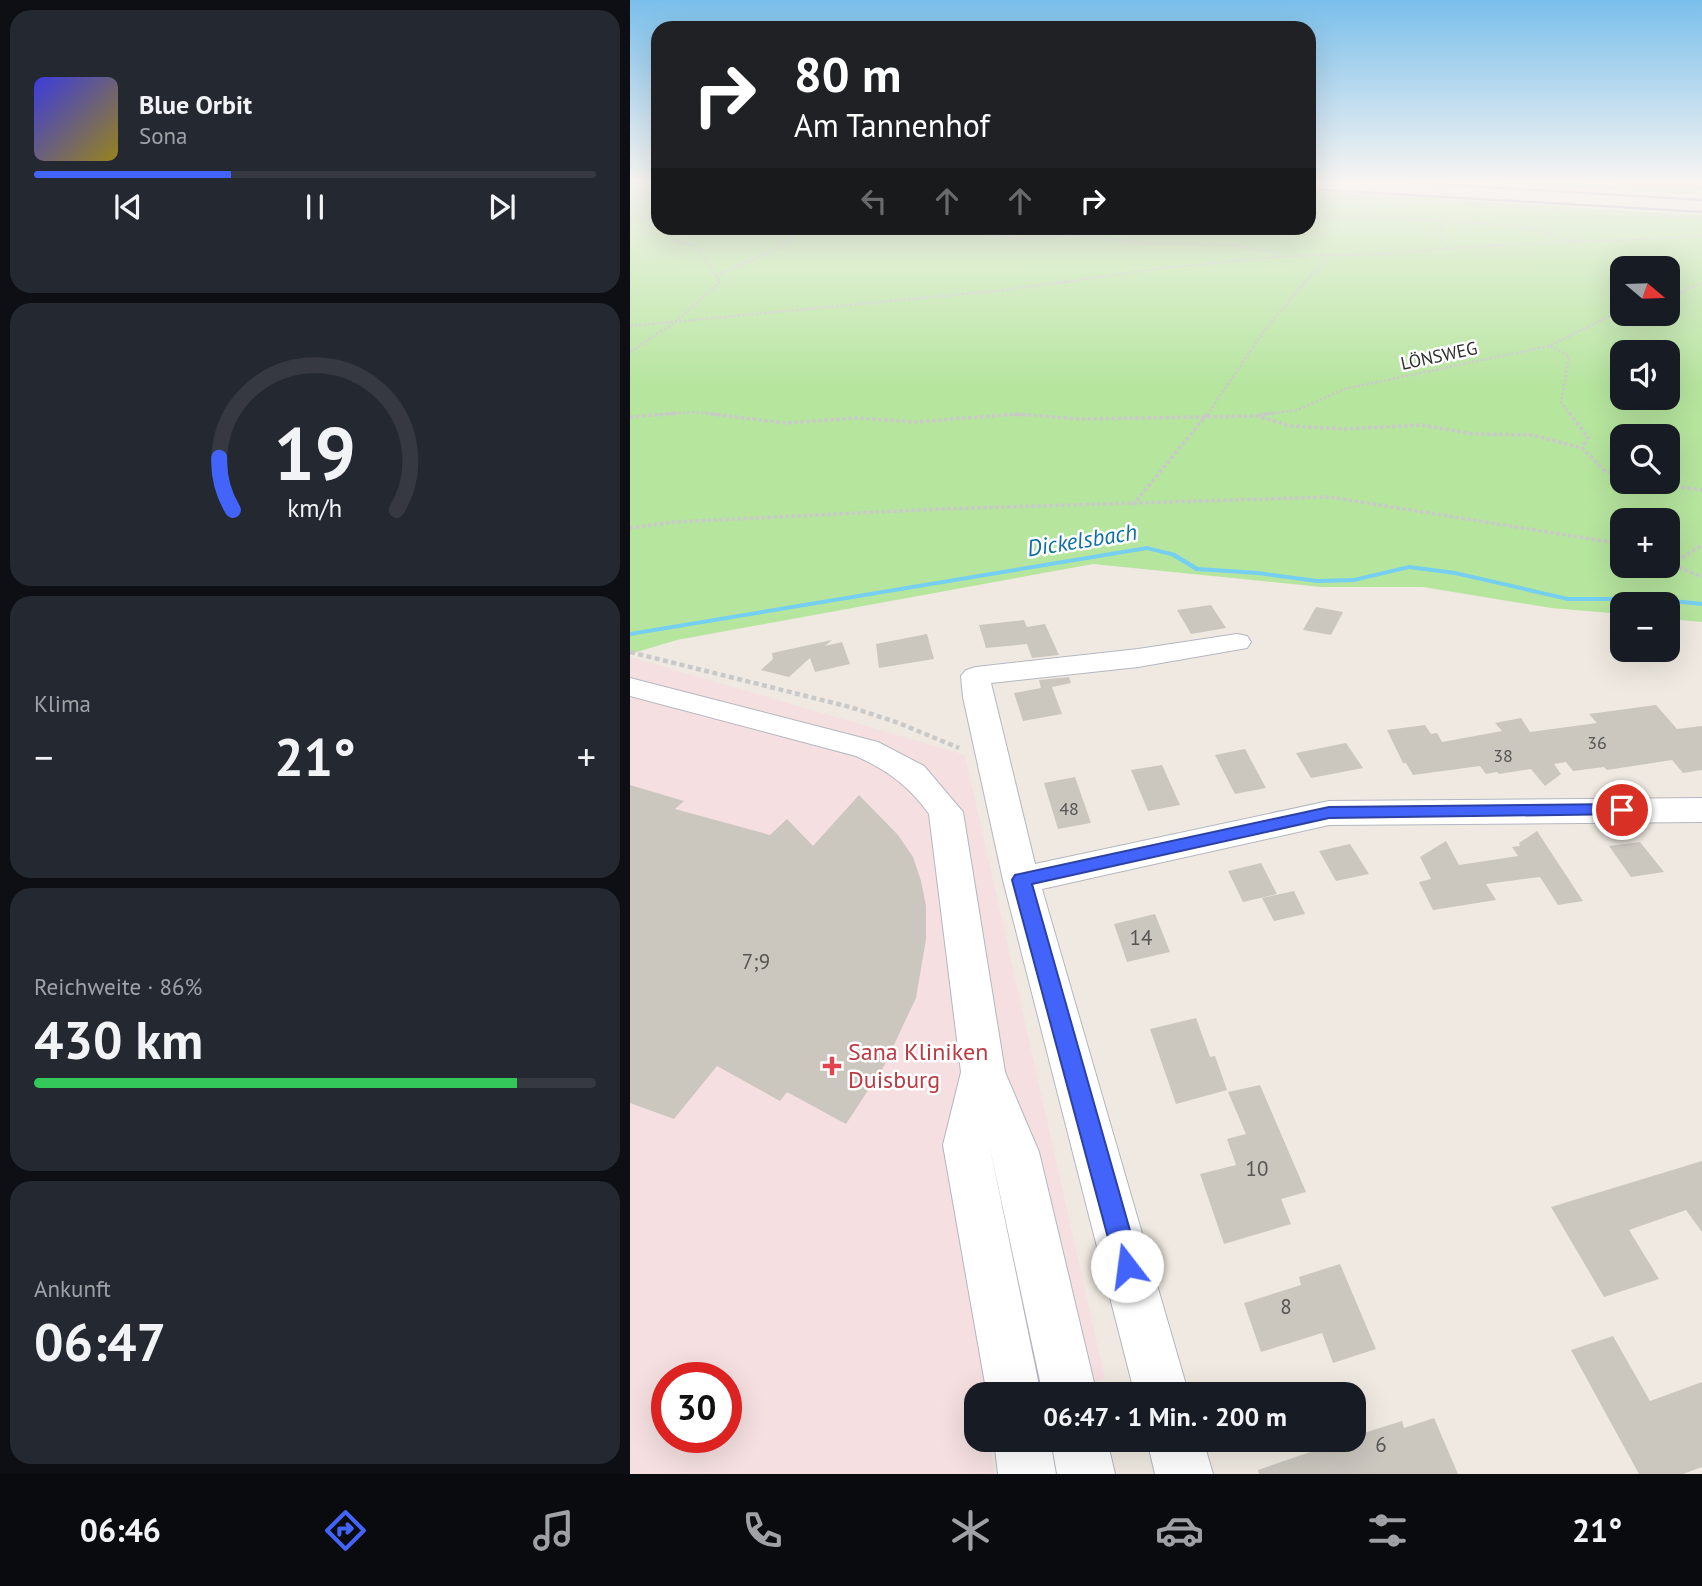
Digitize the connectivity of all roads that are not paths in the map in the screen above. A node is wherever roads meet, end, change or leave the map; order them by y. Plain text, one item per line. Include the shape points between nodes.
1 (1237, 642) dead end
2 (630, 687) edge
3 (1702, 810) edge
4 (1021, 880) junction
5 (983, 1072) junction
6 (1012, 1382) edge
7 (1067, 1382) edge
8 (1158, 1382) edge
9 (1024, 1452) edge
10 (1081, 1452) edge
11 (1178, 1452) edge
12 (1027, 1474) edge
13 (1086, 1474) edge
14 (1184, 1474) edge

1 - 4 street via 976,676
2 - 5 street via 867,749 901,763 922,781 947,812
3 - 4 street via 1329,813
4 - 8 street
5 - 6 street via 966,1145
5 - 7 street via 1016,1152
9 - 12 street
10 - 13 street
11 - 14 street

